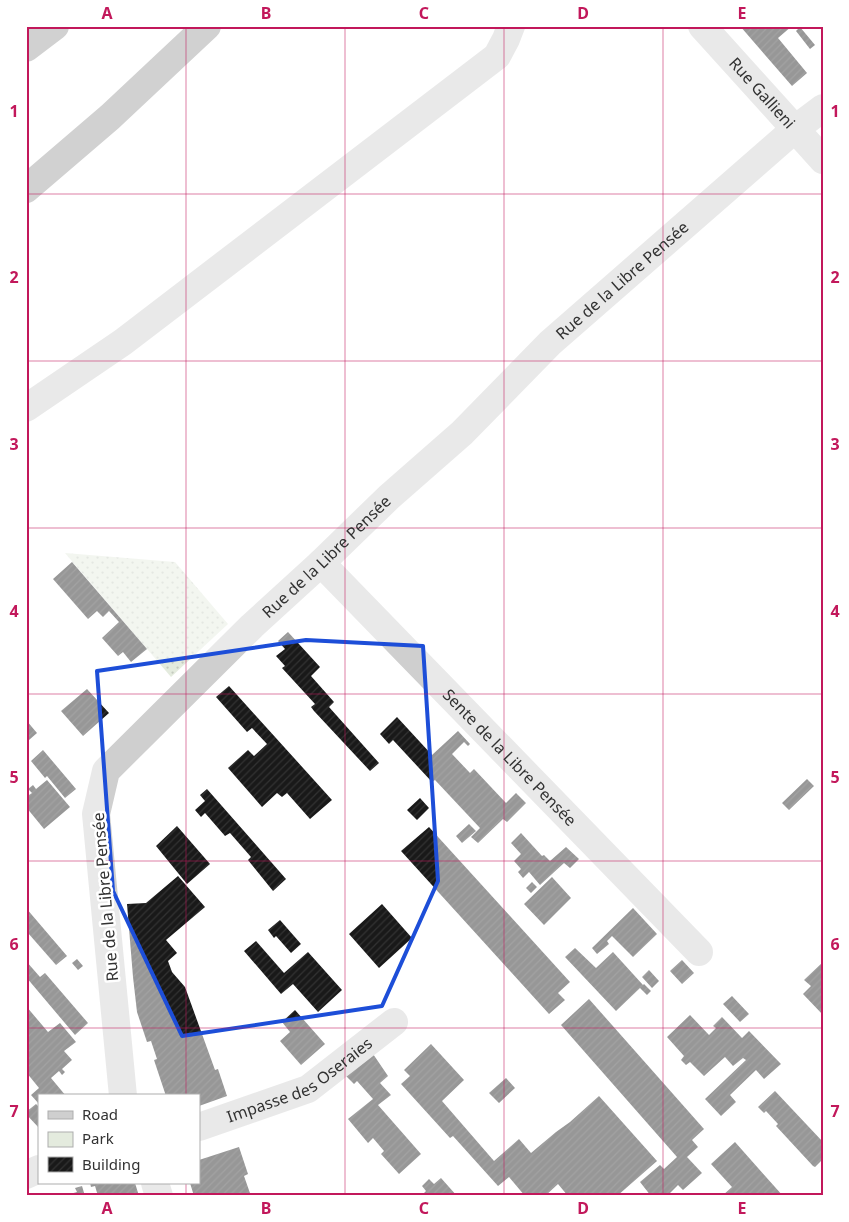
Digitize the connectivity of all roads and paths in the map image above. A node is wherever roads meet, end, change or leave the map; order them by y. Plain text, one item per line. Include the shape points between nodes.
1 (55, 26) edge
2 (207, 26) edge
3 (511, 26) edge
4 (702, 26) edge
5 (26, 48) edge
6 (823, 108) edge
7 (795, 129) junction
8 (823, 160) edge
9 (32, 181) edge
10 (26, 408) edge
11 (322, 563) junction
12 (699, 952) dead end
13 (394, 1022) dead end
14 (123, 1094) edge
15 (200, 1127) edge
16 (38, 1170) edge
17 (26, 1175) edge
18 (155, 1184) edge
19 (159, 1196) edge

1 - 5 highway
2 - 9 highway via 110,117
3 - 10 street via 497,56 123,342
4 - 7 street, Rue Gallieni
6 - 7 street, Rue de la Libre Pensée
7 - 8 street, Rue Gallieni
7 - 11 street, Rue de la Libre Pensée via 550,344 462,433 389,497
11 - 12 street, Sente de la Libre Pensée
11 - 14 street, Rue de la Libre Pensée via 252,626 106,771 96,814
13 - 15 street, Impasse des Oseraies via 308,1089
16 - 17 street
18 - 19 street

